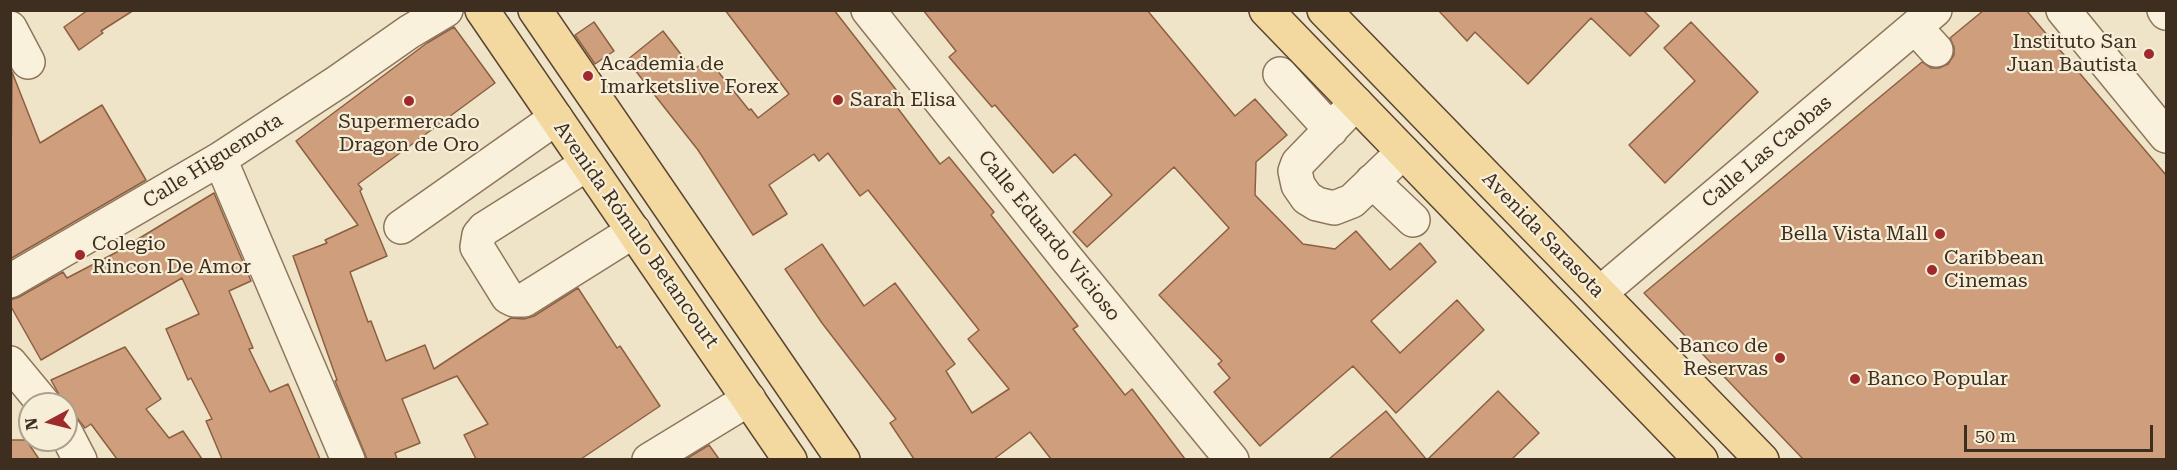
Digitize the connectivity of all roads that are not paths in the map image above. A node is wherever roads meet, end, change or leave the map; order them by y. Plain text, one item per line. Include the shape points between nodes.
1 (446, 10) edge
2 (482, 10) edge
3 (535, 10) edge
4 (868, 10) edge
5 (1266, 10) edge
6 (1324, 10) edge
7 (2063, 10) edge
8 (418, 21) edge
9 (10, 28) edge
10 (1929, 29) edge
11 (28, 62) dead end
12 (1280, 74) dead end
13 (1356, 103) junction
14 (556, 118) junction
15 (1331, 130) junction
16 (2166, 136) edge
17 (1403, 152) junction
18 (220, 159) junction
19 (587, 164) junction
20 (1372, 181) junction
21 (1413, 220) dead end
22 (401, 227) dead end
23 (633, 231) junction
24 (10, 281) edge
25 (1600, 293) junction
26 (10, 363) edge
27 (34, 392) edge
28 (749, 399) junction
29 (348, 459) edge
30 (649, 459) edge
31 (790, 459) edge
32 (843, 459) edge
33 (1232, 459) edge
34 (1701, 459) edge
35 (1762, 459) edge

1 - 8 street, Calle Higuemota
2 - 14 main road, Avenida Rómulo Betancourt
3 - 32 main road
4 - 33 street, Calle Eduardo Vicioso
5 - 13 main road
6 - 25 main road, Avenida Sarasota
7 - 16 street
8 - 18 street, Calle Higuemota via 339,81
9 - 11 street
10 - 25 street, Calle Las Caobas
12 - 15 street
13 - 15 street
13 - 17 main road
14 - 19 main road, Avenida Rómulo Betancourt
14 - 22 street
15 - 20 street via 1298,163 1295,171 1307,198 1334,208 1352,201
17 - 20 street
17 - 34 main road
18 - 24 street, Calle Higuemota
18 - 29 street
19 - 23 main road, Avenida Rómulo Betancourt
19 - 23 street via 478,235 477,248 508,297 524,300
20 - 21 street
23 - 28 main road, Avenida Rómulo Betancourt
25 - 35 main road, Avenida Sarasota
26 - 27 street
28 - 30 street
28 - 31 main road, Avenida Rómulo Betancourt

